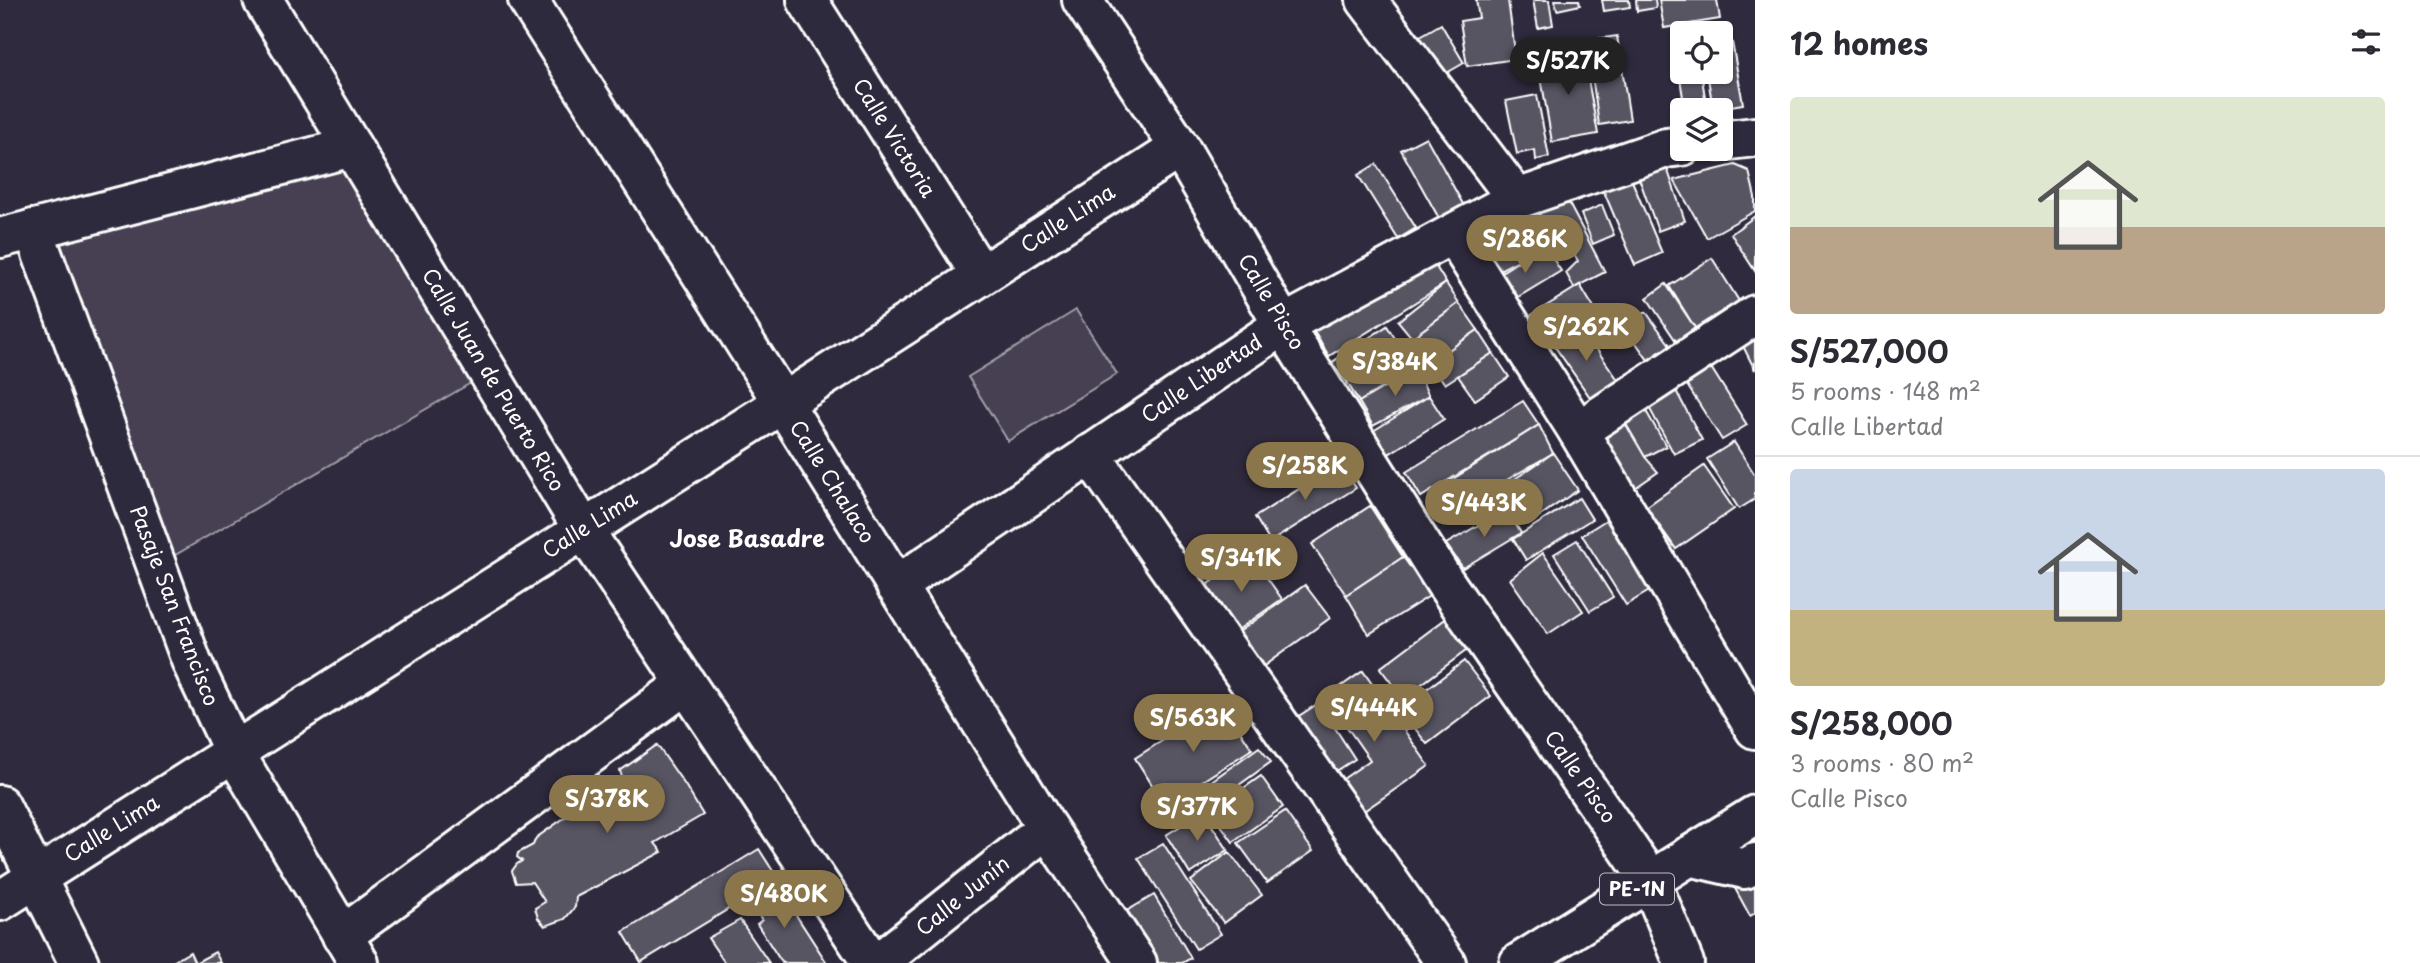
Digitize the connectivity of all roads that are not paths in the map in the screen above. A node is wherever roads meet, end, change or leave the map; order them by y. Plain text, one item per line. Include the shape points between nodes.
1 (263, 0) edge
2 (528, 0) edge
3 (807, 0) edge
4 (1083, 0) edge
5 (1366, 0) edge
6 (1755, 137) edge
7 (1733, 140) edge
8 (352, 147) junction
9 (1180, 148) junction
10 (1670, 148) edge
11 (1517, 199) junction
12 (16, 233) edge
13 (1453, 234) junction
14 (981, 275) junction
15 (1755, 315) edge
16 (1283, 325) junction
17 (783, 403) junction
18 (1578, 431) junction
19 (1090, 454) junction
20 (583, 529) junction
21 (896, 586) junction
22 (686, 684) junction
23 (1755, 729) edge
24 (233, 752) junction
25 (0, 805) edge
26 (1755, 814) edge
27 (1047, 828) junction
28 (1689, 856) junction
29 (1755, 863) edge
30 (36, 878) junction
31 (1650, 880) junction
32 (0, 901) edge
33 (351, 949) edge
34 (79, 963) edge
35 (872, 963) edge
36 (878, 963) edge
37 (1137, 963) edge
38 (1446, 963) edge
39 (1519, 963) edge
40 (1684, 963) edge

1 - 8 street, Calle Juan de Puerto Rico
2 - 17 street, Calle Chalaco
3 - 14 street, Calle Victoria
4 - 9 street, Calle Pisco
5 - 11 street
6 - 7 street
8 - 12 street
8 - 20 street, Calle Juan de Puerto Rico
9 - 14 street, Calle Lima
9 - 16 street, Calle Pisco
10 - 11 street, Calle Libertad
11 - 13 street, Calle Libertad
12 - 24 street, Pasaje San Francisco
13 - 16 street, Calle Libertad
13 - 18 street
14 - 17 street, Calle Lima
15 - 18 street
16 - 19 street, Calle Libertad
16 - 31 street, Calle Pisco via 1444,580
17 - 20 street, Calle Lima
17 - 21 street, Calle Chalaco
18 - 23 street
19 - 21 street, Calle Libertad
19 - 38 street
20 - 22 street, Calle Juan de Puerto Rico
20 - 24 street, Calle Lima
21 - 27 street, Calle Chalaco
22 - 33 street
22 - 35 street, Calle Juan de Puerto Rico
24 - 30 street, Calle Lima
24 - 33 street, Pasaje San Francisco
25 - 30 street
26 - 28 street, PE-1N
27 - 36 street, Calle Junín
27 - 37 street, Calle Chalaco
28 - 29 street via 1745,869
28 - 31 street, PE-1N
30 - 32 street, Calle Lima
30 - 34 street
31 - 39 street, PE-1N
31 - 40 street, Calle Pisco

